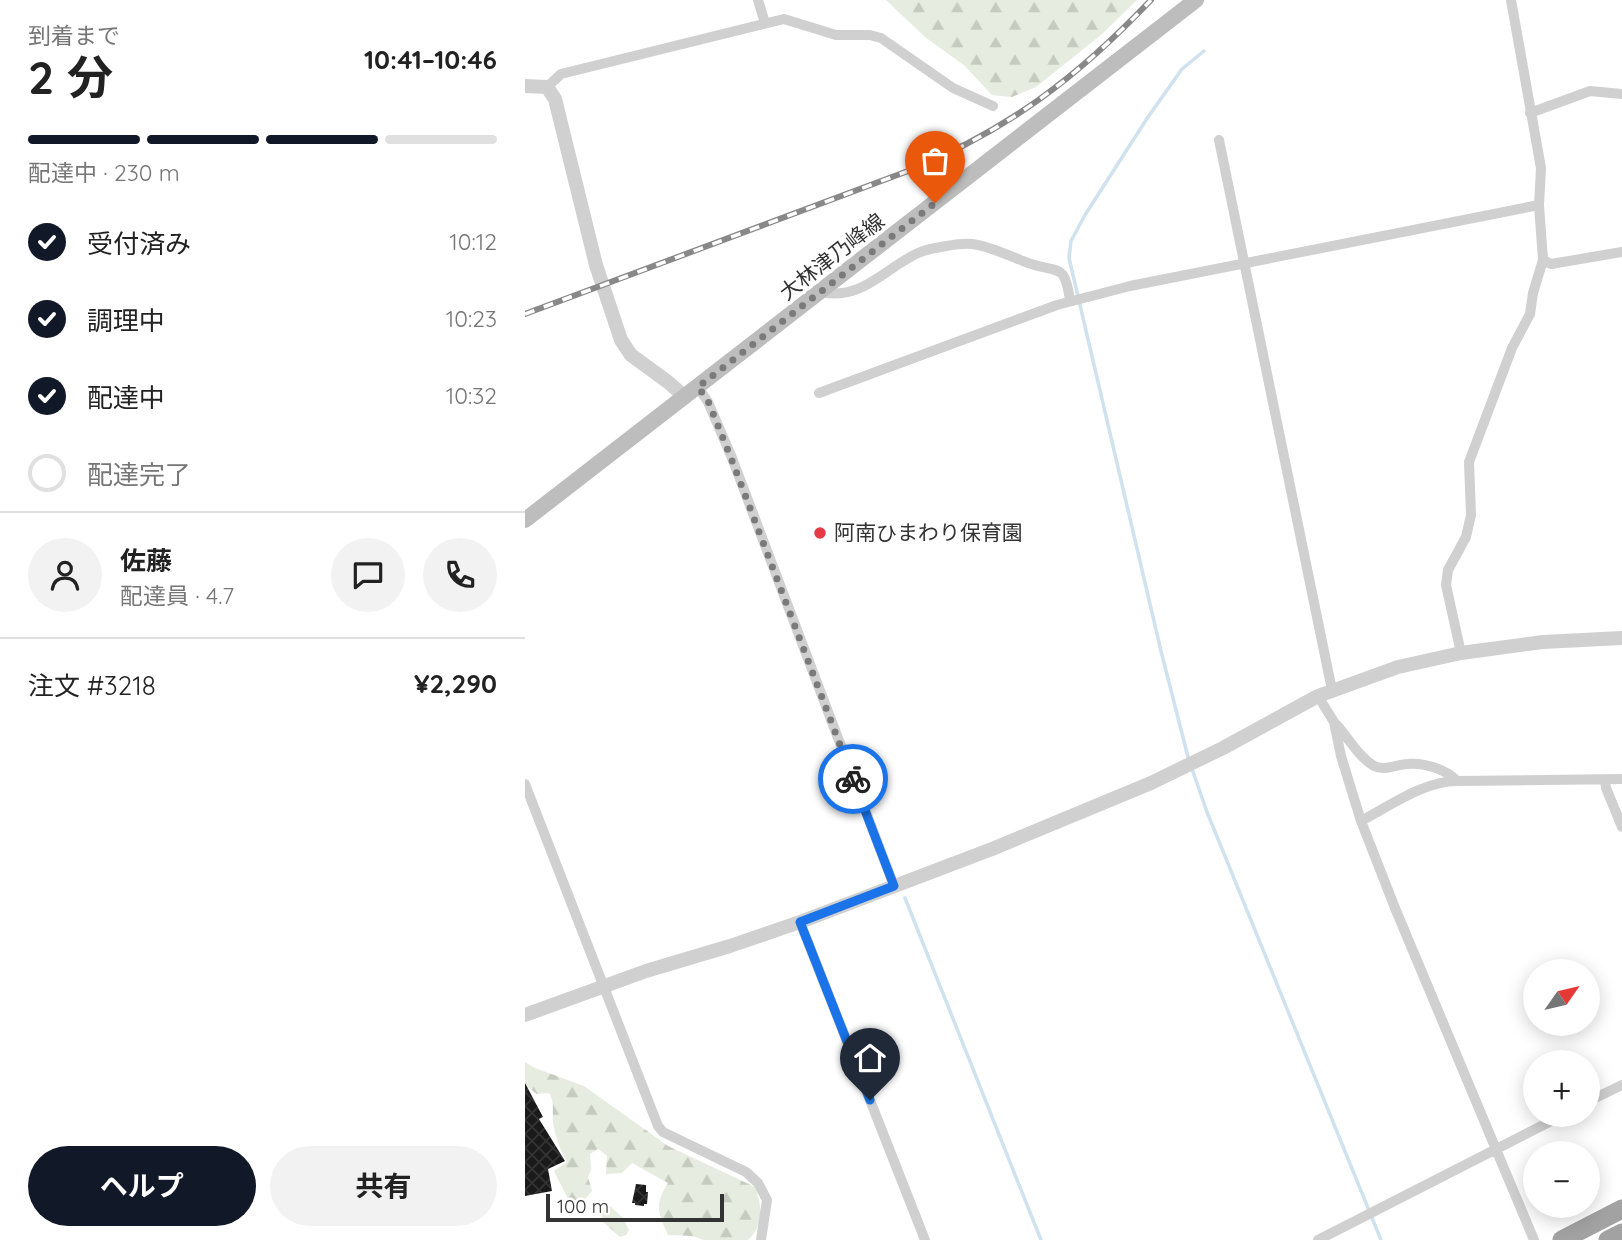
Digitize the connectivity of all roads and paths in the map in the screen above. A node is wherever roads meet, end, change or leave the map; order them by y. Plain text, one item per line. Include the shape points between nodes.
1 (758, 0) edge
2 (1196, 0) edge
3 (1510, 0) edge
4 (765, 23) junction
5 (525, 86) edge
6 (547, 87) junction
7 (1622, 94) edge
8 (993, 106) dead end
9 (1530, 113) junction
10 (1219, 140) dead end
11 (1539, 205) junction
12 (1622, 252) edge
13 (1543, 261) junction
14 (1245, 264) junction
15 (821, 292) junction
16 (1075, 299) junction
17 (692, 392) junction
18 (819, 393) dead end
19 (525, 520) edge
20 (1622, 638) edge
21 (1461, 653) junction
22 (1325, 693) junction
23 (1334, 722) junction
24 (1622, 779) edge
25 (1457, 780) junction
26 (1605, 780) junction
27 (525, 784) edge
28 (1361, 821) junction
29 (1622, 827) edge
30 (894, 886) junction
31 (800, 922) junction
32 (602, 986) junction
33 (525, 1015) edge
34 (1622, 1084) edge
35 (1600, 1095) edge
36 (1539, 1127) edge
37 (1496, 1149) junction
38 (1622, 1209) edge
39 (1622, 1233) edge
40 (761, 1240) edge
41 (925, 1240) edge
42 (1318, 1240) edge
43 (1534, 1240) edge
44 (1562, 1240) edge
45 (1608, 1240) edge

1 - 4 street
2 - 15 main road, 大林津乃峰線
3 - 9 street
4 - 6 street via 561,74
4 - 8 street via 784,19 836,35 881,38 953,88
5 - 6 street
6 - 17 street via 555,99 596,265 621,340 631,355 668,382
7 - 9 street via 1590,91
9 - 11 street via 1541,168
10 - 14 street
11 - 13 street
11 - 14 street
12 - 13 street via 1551,264
13 - 21 street via 1530,314 1512,348 1469,462 1471,515 1446,585
14 - 16 street
14 - 22 street
15 - 16 street via 835,295 856,290 916,254 972,243 1060,271
15 - 17 main road, 大林津乃峰線
16 - 18 street
17 - 19 main road, 大林津乃峰線
17 - 30 street via 708,401
20 - 21 street
21 - 22 street via 1398,667
22 - 23 street
22 - 30 street via 1151,783
23 - 25 street via 1375,766 1420,764 1450,772
23 - 28 street
24 - 26 street
25 - 26 street
25 - 28 street via 1429,786
26 - 29 street
27 - 32 street
28 - 37 street
30 - 31 street
31 - 32 street
31 - 41 street
32 - 33 street
32 - 40 street via 658,1126 746,1172 758,1183 767,1200
34 - 35 street
36 - 37 street
37 - 42 street
37 - 43 street
38 - 44 highway
39 - 45 highway

